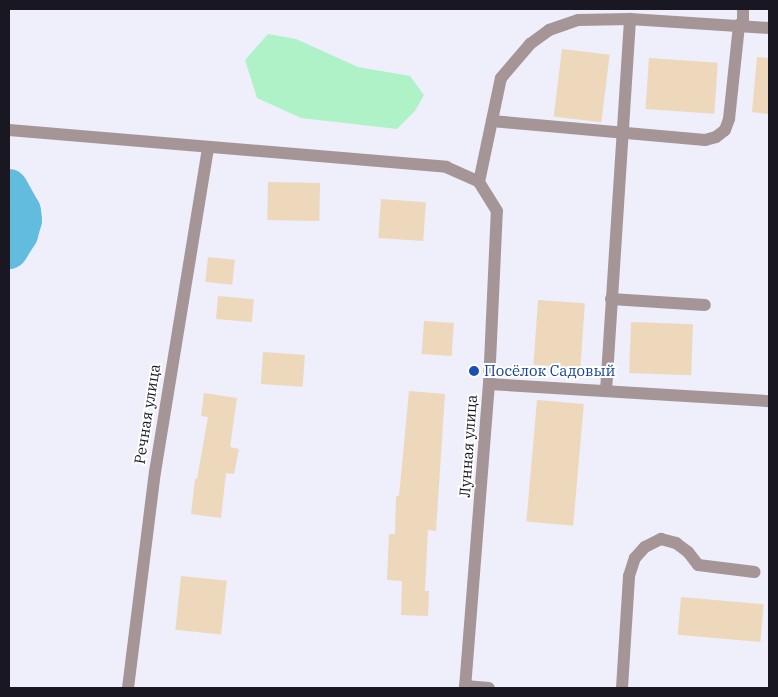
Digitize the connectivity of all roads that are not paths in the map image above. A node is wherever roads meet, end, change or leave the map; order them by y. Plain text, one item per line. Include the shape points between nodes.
1 (744, 9) edge
2 (630, 20) junction
3 (741, 26) junction
4 (769, 28) edge
5 (492, 122) junction
6 (9, 130) edge
7 (622, 134) junction
8 (208, 147) junction
9 (479, 182) junction
10 (611, 299) junction
11 (705, 305) dead end
12 (489, 384) junction
13 (606, 391) junction
14 (769, 401) edge
15 (755, 572) dead end
16 (465, 687) edge
17 (128, 688) edge
18 (489, 688) edge
19 (622, 688) edge

1 - 3 street
2 - 3 street
2 - 5 street via 578,20 549,30 530,44 501,78
2 - 7 street
3 - 4 street
3 - 7 street via 734,90 725,130 705,140
5 - 7 street
5 - 9 street
6 - 8 street
7 - 10 street
8 - 9 street via 446,167
8 - 17 street, Речная улица via 155,472
9 - 12 street, Лунная улица via 497,211
10 - 11 street
10 - 13 street
12 - 13 street
12 - 16 street, Лунная улица
13 - 14 street
15 - 19 street via 698,565 676,542 660,539 645,547 635,558 629,576
16 - 18 street

